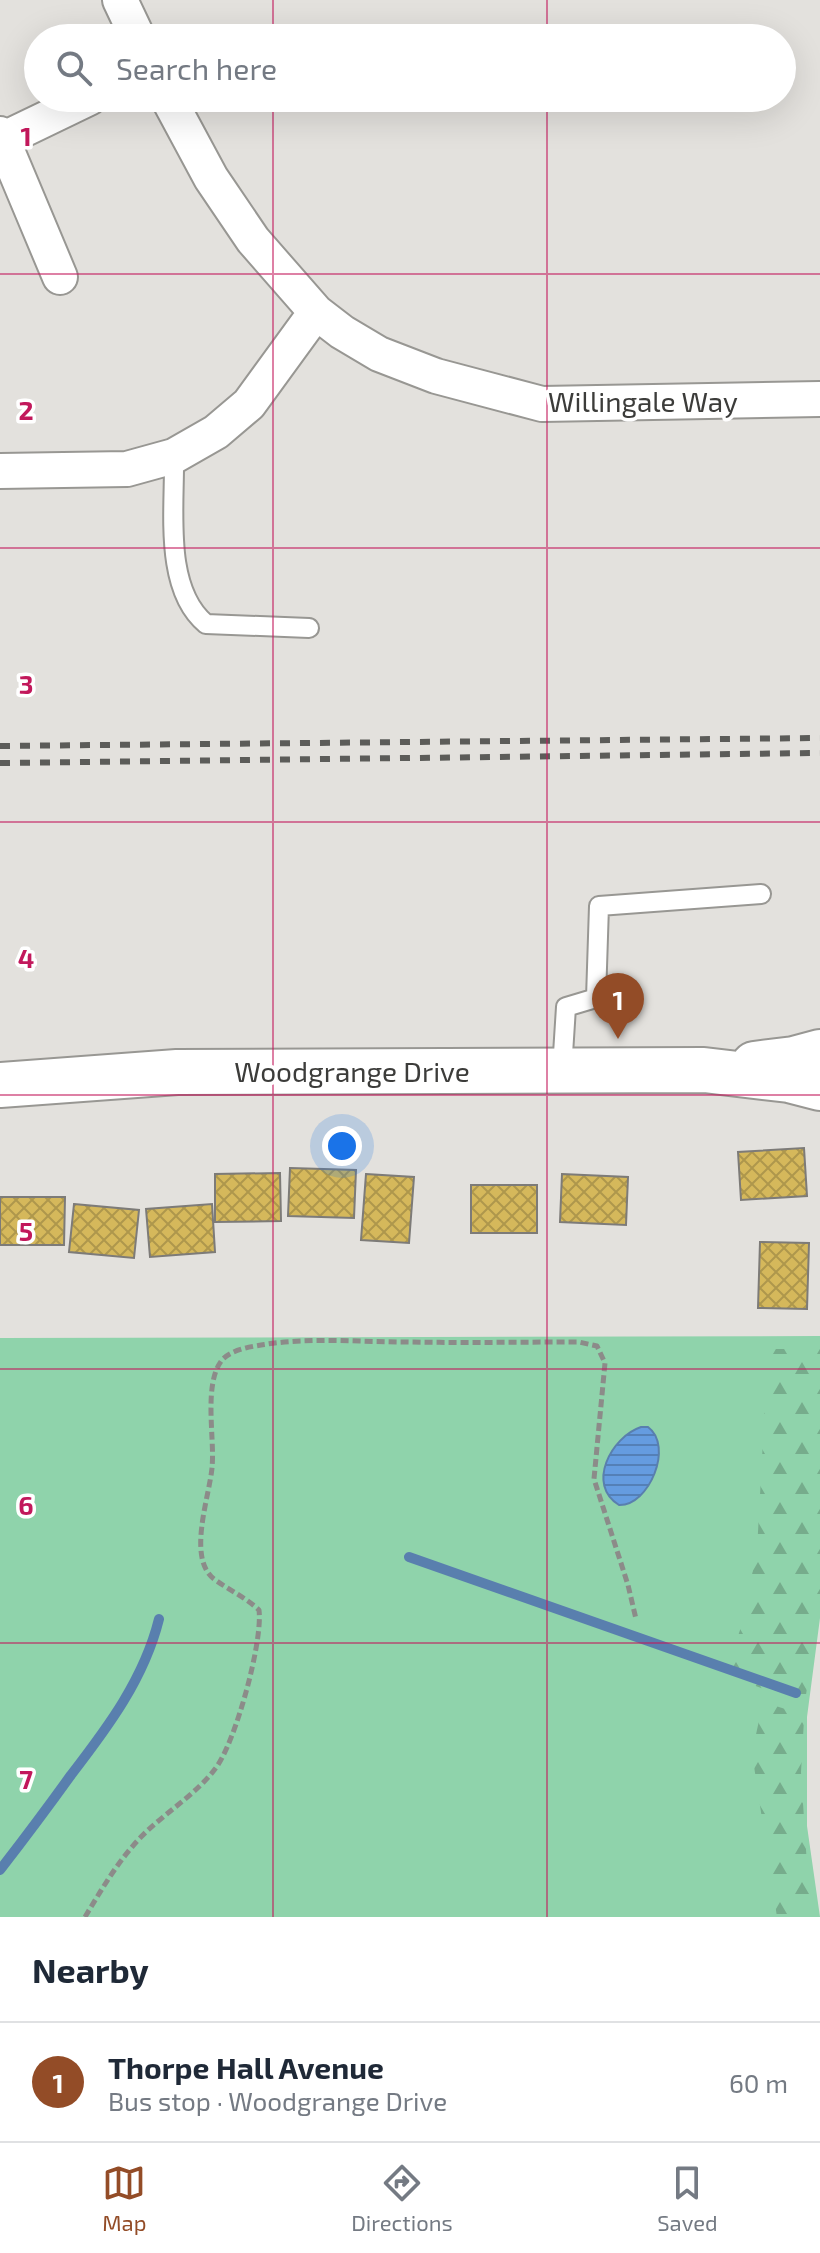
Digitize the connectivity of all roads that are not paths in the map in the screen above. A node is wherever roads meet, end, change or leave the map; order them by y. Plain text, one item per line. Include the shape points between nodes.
1 (120, 0) edge
2 (131, 24) edge
3 (57, 112) edge
4 (176, 112) edge
5 (1, 137) edge
6 (60, 277) dead end
7 (316, 312) junction
8 (820, 399) edge
9 (174, 456) junction
10 (0, 471) edge
11 (309, 628) dead end
12 (761, 894) dead end
13 (820, 1052) edge
14 (562, 1070) junction
15 (704, 1070) junction
16 (0, 1085) edge
17 (820, 1088) edge

1 - 2 street
3 - 5 street
4 - 7 street, Willingale Way via 253,240
5 - 6 street
7 - 8 street, Willingale Way via 379,354 436,376 542,404
7 - 9 street via 249,404 216,432
9 - 10 street via 127,469
9 - 11 lane via 175,561 194,614 206,624
12 - 14 lane via 599,906 596,998 566,1007
13 - 15 street, Woodgrange Drive
14 - 15 street, Woodgrange Drive
14 - 16 street, Woodgrange Drive via 177,1072
15 - 17 street, Woodgrange Drive

